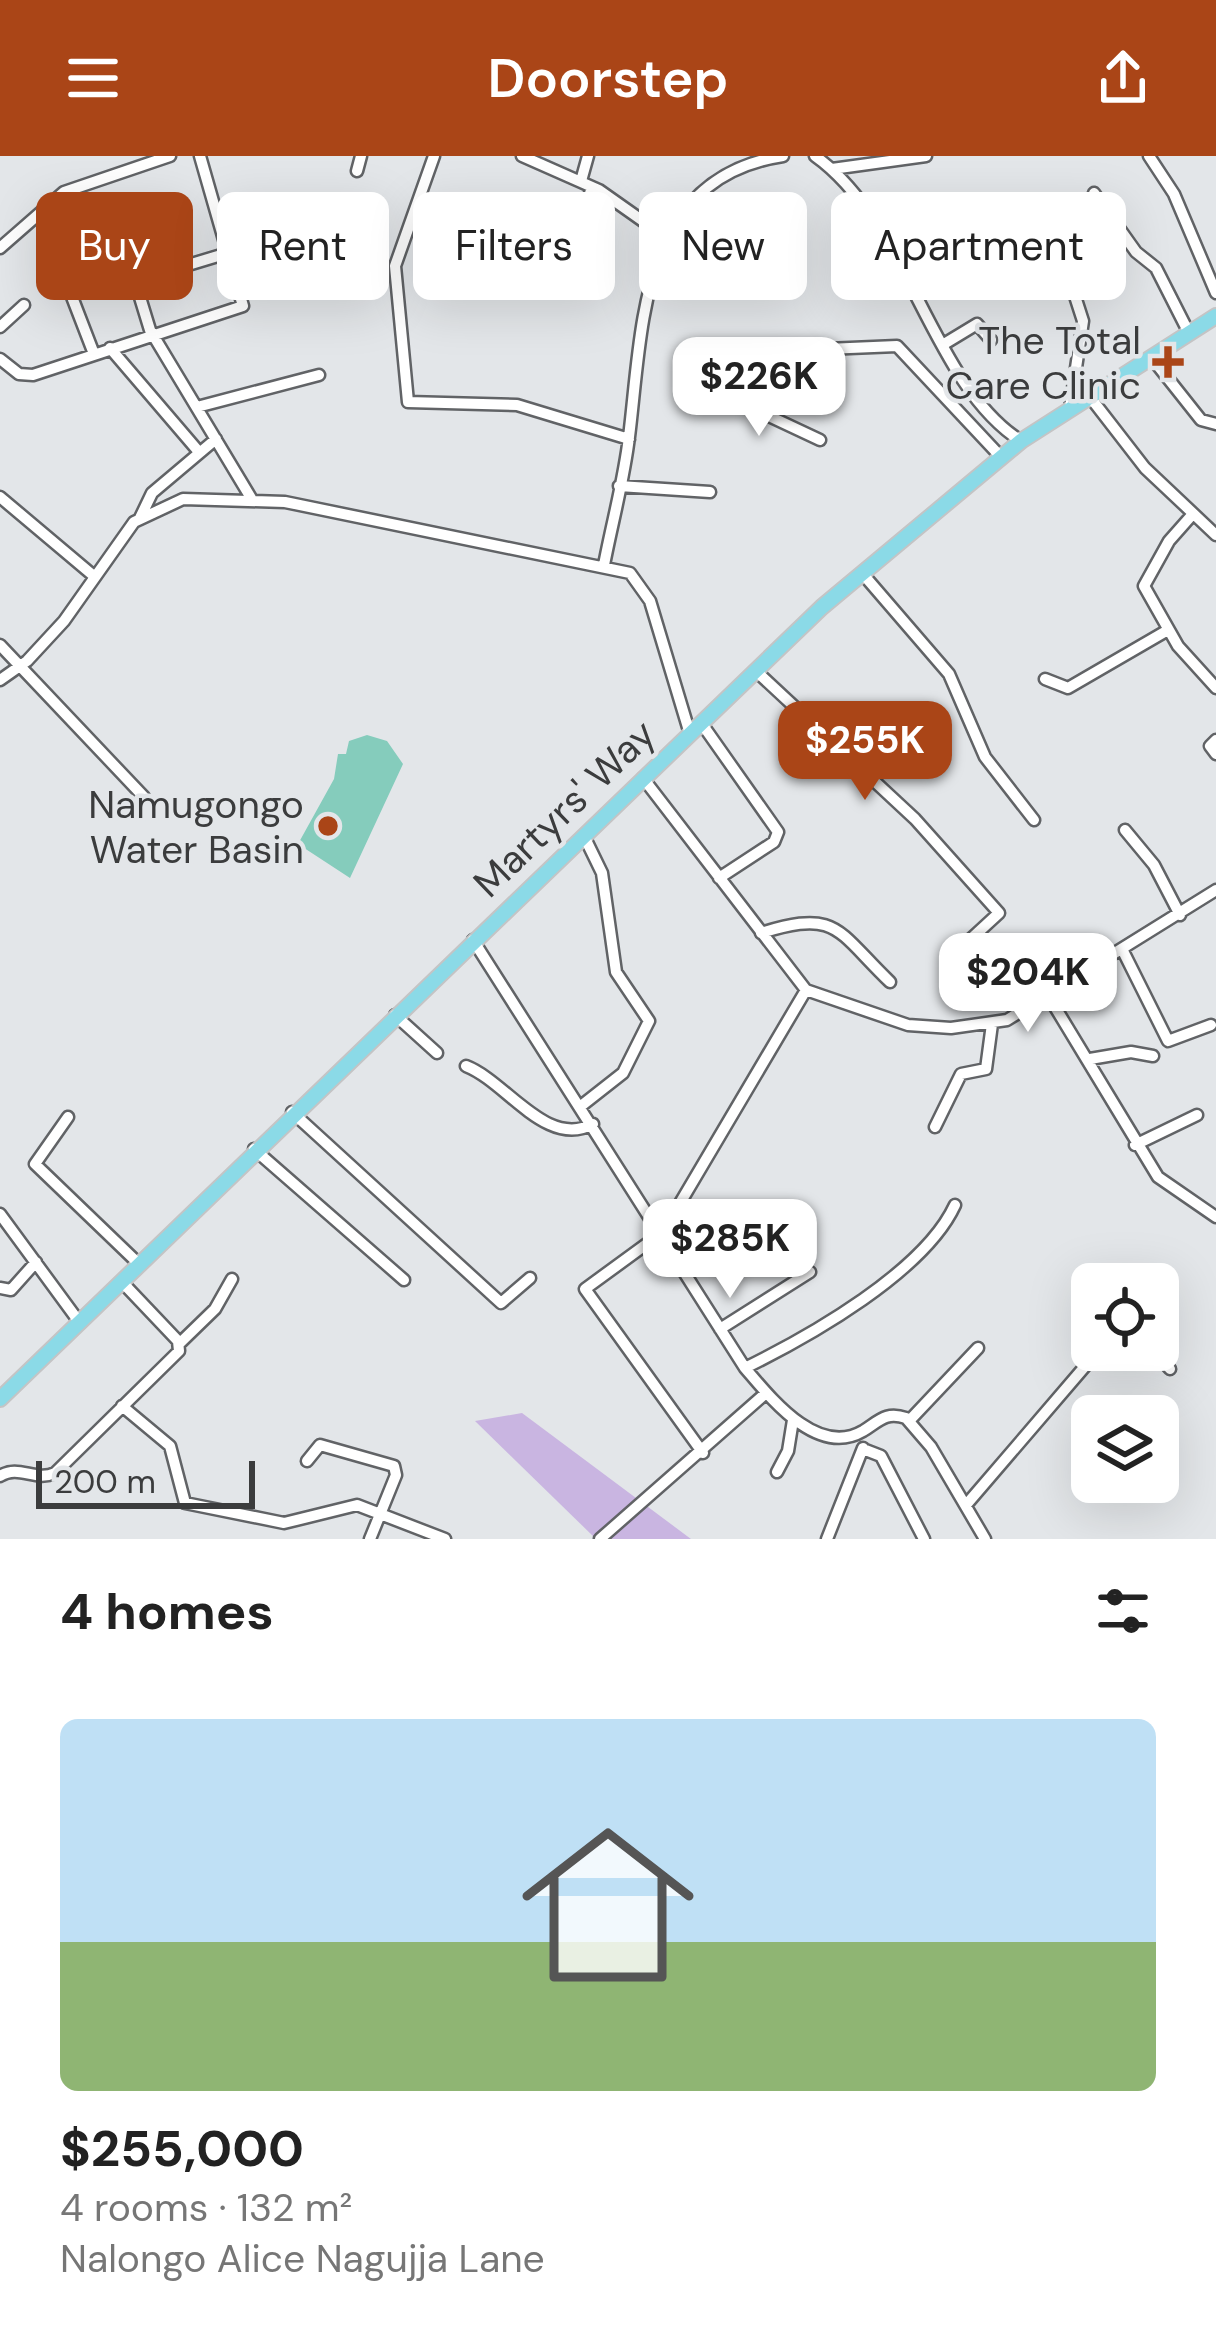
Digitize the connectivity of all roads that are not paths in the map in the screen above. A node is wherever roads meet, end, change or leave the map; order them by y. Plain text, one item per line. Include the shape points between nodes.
1 (170, 156) edge
2 (200, 156) edge
3 (361, 156) edge
4 (434, 156) edge
5 (522, 156) edge
6 (588, 156) edge
7 (783, 156) edge
8 (814, 156) edge
9 (926, 156) edge
10 (1149, 156) edge
11 (546, 160) edge
12 (832, 169) junction
13 (357, 171) dead end
14 (586, 184) junction
15 (584, 192) edge
16 (701, 192) edge
17 (217, 209) edge
18 (639, 219) edge
19 (1126, 238) edge
20 (0, 248) edge
21 (217, 257) edge
22 (1216, 293) edge
23 (73, 300) edge
24 (242, 300) edge
25 (651, 300) edge
26 (1076, 300) edge
27 (24, 305) dead end
28 (1216, 316) edge
29 (0, 328) edge
30 (153, 333) junction
31 (1189, 333) junction
32 (992, 340) dead end
33 (944, 344) junction
34 (110, 348) junction
35 (788, 351) junction
36 (755, 352) dead end
37 (94, 354) junction
38 (1151, 357) junction
39 (0, 358) edge
40 (320, 375) dead end
41 (1090, 397) junction
42 (197, 406) junction
43 (1070, 408) junction
44 (1216, 424) edge
45 (216, 439) junction
46 (629, 439) junction
47 (820, 440) dead end
48 (1021, 440) junction
49 (199, 452) junction
50 (1000, 457) junction
51 (619, 487) junction
52 (710, 492) dead end
53 (0, 497) edge
54 (251, 498) junction
55 (1192, 514) junction
56 (140, 518) junction
57 (1216, 536) edge
58 (604, 565) junction
59 (862, 573) junction
60 (95, 577) junction
61 (1168, 630) junction
62 (0, 645) edge
63 (22, 666) junction
64 (756, 671) junction
65 (1045, 679) dead end
66 (0, 680) edge
67 (1216, 688) edge
68 (696, 729) junction
69 (1216, 740) edge
70 (1216, 754) edge
71 (643, 778) junction
72 (144, 797) dead end
73 (1034, 820) dead end
74 (1125, 830) dead end
75 (584, 836) junction
76 (719, 878) junction
77 (1215, 893) edge
78 (1180, 915) junction
79 (761, 933) junction
80 (473, 940) junction
81 (1123, 951) junction
82 (948, 960) dead end
83 (890, 982) dead end
84 (806, 990) junction
85 (1049, 997) junction
86 (395, 1015) junction
87 (992, 1024) junction
88 (1210, 1025) dead end
89 (436, 1053) dead end
90 (1153, 1056) dead end
91 (1090, 1059) junction
92 (466, 1066) dead end
93 (581, 1106) junction
94 (292, 1112) junction
95 (1197, 1115) dead end
96 (68, 1117) dead end
97 (593, 1124) junction
98 (935, 1127) dead end
99 (1135, 1145) junction
100 (254, 1148) junction
101 (955, 1204) dead end
102 (0, 1214) edge
103 (1216, 1217) edge
104 (663, 1232) junction
105 (36, 1262) junction
106 (140, 1265) junction
107 (810, 1272) dead end
108 (530, 1278) dead end
109 (232, 1279) dead end
110 (404, 1280) dead end
111 (122, 1282) junction
112 (0, 1288) edge
113 (80, 1323) junction
114 (720, 1329) junction
115 (179, 1343) junction
116 (978, 1348) dead end
117 (745, 1368) junction
118 (1081, 1371) edge
119 (766, 1393) junction
120 (0, 1399) edge
121 (122, 1406) junction
122 (793, 1420) junction
123 (909, 1421) junction
124 (859, 1433) junction
125 (863, 1449) junction
126 (703, 1453) junction
127 (307, 1460) dead end
128 (777, 1472) dead end
129 (0, 1476) edge
130 (967, 1505) junction
131 (379, 1513) junction
132 (303, 1522) junction
133 (304, 1539) edge
134 (370, 1539) edge
135 (445, 1539) edge
136 (600, 1539) edge
137 (827, 1539) edge
138 (923, 1539) edge
139 (985, 1539) edge

1 - 20 street via 64,192
2 - 17 street
3 - 13 street
4 - 46 street via 394,266 408,402 518,405
5 - 11 street
6 - 14 street
7 - 16 street via 735,168
8 - 12 street
9 - 12 street
10 - 22 street
11 - 14 street
12 - 33 street via 863,200
14 - 15 street
14 - 18 street
19 - 31 street via 1156,268
21 - 30 street via 135,281
23 - 37 street
24 - 30 street via 243,306
25 - 46 street
26 - 43 street via 1083,321
27 - 29 street
28 - 31 main road, Martyrs' Way
30 - 34 street
30 - 42 street
31 - 38 main road, Martyrs' Way
32 - 33 street via 977,324
33 - 48 street via 993,419
34 - 37 street
34 - 49 street
35 - 36 street
35 - 47 street via 788,388 768,393 772,419
35 - 50 street via 901,348
37 - 39 street via 26,376
38 - 41 main road, Martyrs' Way
38 - 44 street via 1201,420
40 - 42 street
41 - 43 main road, Martyrs' Way
41 - 55 street
42 - 45 street
43 - 48 main road, Martyrs' Way
45 - 49 street
45 - 54 street
46 - 51 street
48 - 50 main road, Martyrs' Way
49 - 56 street via 147,499
50 - 59 main road, Martyrs' Way
51 - 52 street
51 - 58 street
53 - 60 street
54 - 56 street via 183,499
54 - 58 street
55 - 57 street
55 - 61 street via 1144,583
56 - 60 street
58 - 68 street via 630,573 646,591
59 - 64 main road, Martyrs' Way
59 - 73 street via 949,674 980,748
60 - 63 street
61 - 65 street via 1068,688
61 - 67 street
62 - 63 street
63 - 66 street
63 - 72 street
64 - 68 main road, Martyrs' Way
64 - 82 street via 915,819 998,913
68 - 71 main road, Martyrs' Way
68 - 76 street via 778,832
69 - 70 street
71 - 75 main road, Martyrs' Way
71 - 76 street
74 - 78 street
75 - 80 main road, Martyrs' Way
75 - 93 street via 602,874 616,972 649,1021 623,1073
76 - 79 street
77 - 78 street
78 - 81 street
79 - 83 street via 816,919
79 - 84 street
80 - 86 main road, Martyrs' Way
80 - 93 street
81 - 85 street
81 - 88 street via 1168,1041
84 - 87 street via 908,1024
84 - 104 street
85 - 87 street
85 - 91 street
86 - 89 street
86 - 94 main road, Martyrs' Way
87 - 98 street via 986,1069 961,1074
90 - 91 street
91 - 99 street
92 - 97 street via 555,1127
93 - 97 street
94 - 100 main road, Martyrs' Way
94 - 108 street via 501,1303
95 - 99 street
96 - 106 street via 35,1162
97 - 104 street
99 - 103 street via 1167,1186
100 - 106 main road, Martyrs' Way
100 - 110 street
101 - 117 street via 939,1231 848,1314
102 - 105 street
104 - 114 street
104 - 126 street via 584,1291
105 - 112 street via 11,1290
105 - 113 street
106 - 111 main road, Martyrs' Way
107 - 114 street
109 - 115 street via 215,1309
111 - 113 main road, Martyrs' Way
111 - 115 street
113 - 120 main road, Martyrs' Way
114 - 117 street
115 - 121 street
116 - 123 street
117 - 119 street
118 - 130 street
119 - 122 street
119 - 126 street
121 - 129 street via 55,1473
121 - 132 street via 170,1446 185,1503
122 - 124 street via 835,1436
122 - 128 street
123 - 124 street via 889,1415
123 - 130 street
124 - 125 street
125 - 137 street
125 - 138 street via 881,1456
126 - 136 street
127 - 131 street via 320,1445 391,1463 396,1475
130 - 139 street
131 - 132 street via 349,1504
131 - 134 street
131 - 135 street
132 - 133 street

